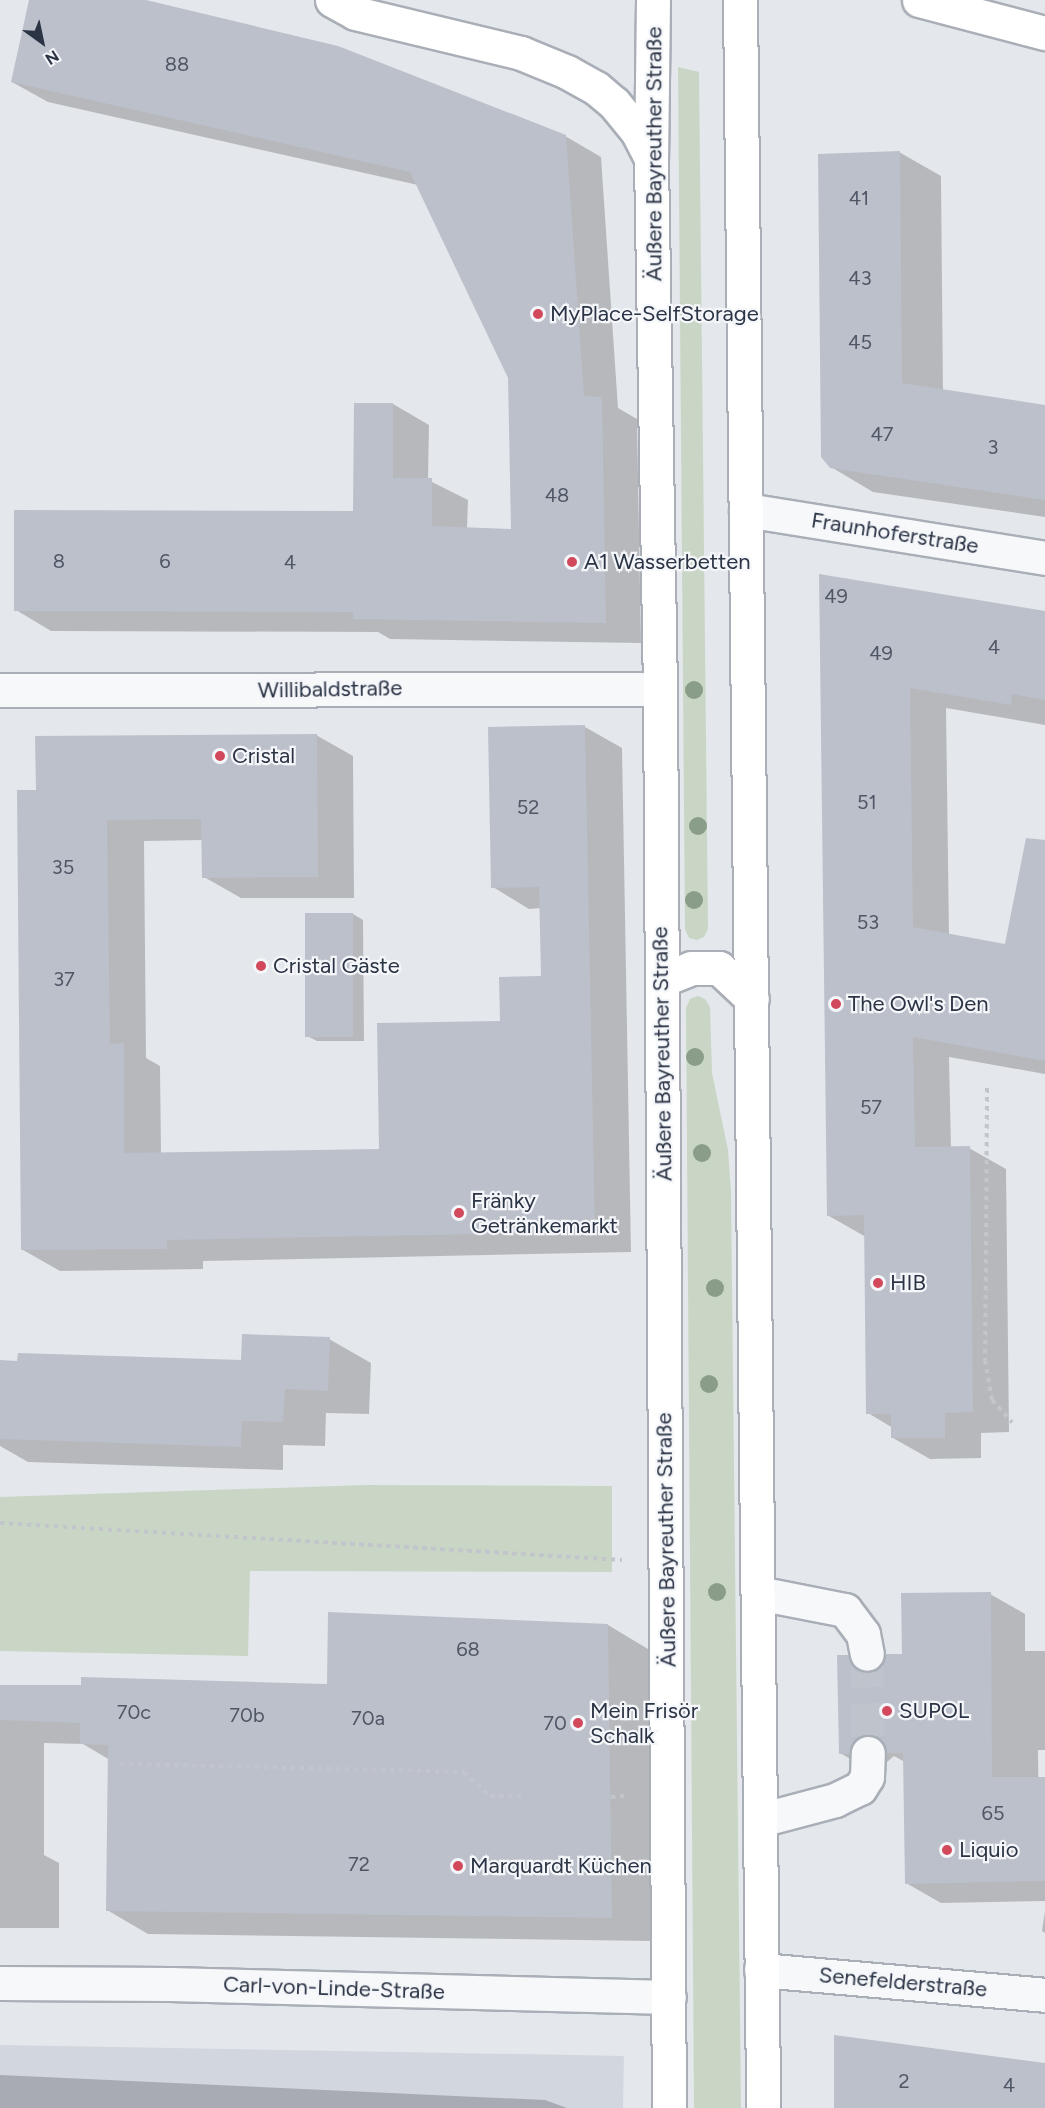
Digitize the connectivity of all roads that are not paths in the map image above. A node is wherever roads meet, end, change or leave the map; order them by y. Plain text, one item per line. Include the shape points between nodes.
1 (332, 0) edge
2 (653, 0) edge
3 (740, 0) edge
4 (919, 0) edge
5 (1045, 33) edge
6 (651, 159) junction
7 (746, 510) junction
8 (1045, 558) edge
9 (660, 689) junction
10 (0, 690) edge
11 (662, 981) junction
12 (752, 999) junction
13 (758, 1593) junction
14 (867, 1654) tunnel mouth
15 (868, 1753) tunnel mouth
16 (760, 1820) junction
17 (761, 1970) junction
18 (0, 1983) edge
19 (1045, 1995) edge
20 (669, 1997) junction
21 (669, 2108) edge
22 (763, 2108) edge

1 - 6 main road via 355,13 521,53 567,72 614,103 637,131
2 - 6 main road, Äußere Bayreuther Straße
3 - 7 main road
4 - 5 main road
6 - 9 main road, Äußere Bayreuther Straße
7 - 8 street, Fraunhoferstraße
7 - 12 main road
9 - 10 street, Willibaldstraße
9 - 11 main road, Äußere Bayreuther Straße
11 - 12 main road via 691,968 719,968
11 - 20 main road, Äußere Bayreuther Straße
12 - 13 main road
13 - 14 street via 845,1610 863,1634
13 - 16 main road
15 - 16 street via 867,1777 860,1788 834,1800
16 - 17 main road
17 - 19 street, Senefelderstraße
17 - 22 main road
18 - 20 street, Carl-von-Linde-Straße
20 - 21 main road, Äußere Bayreuther Straße

